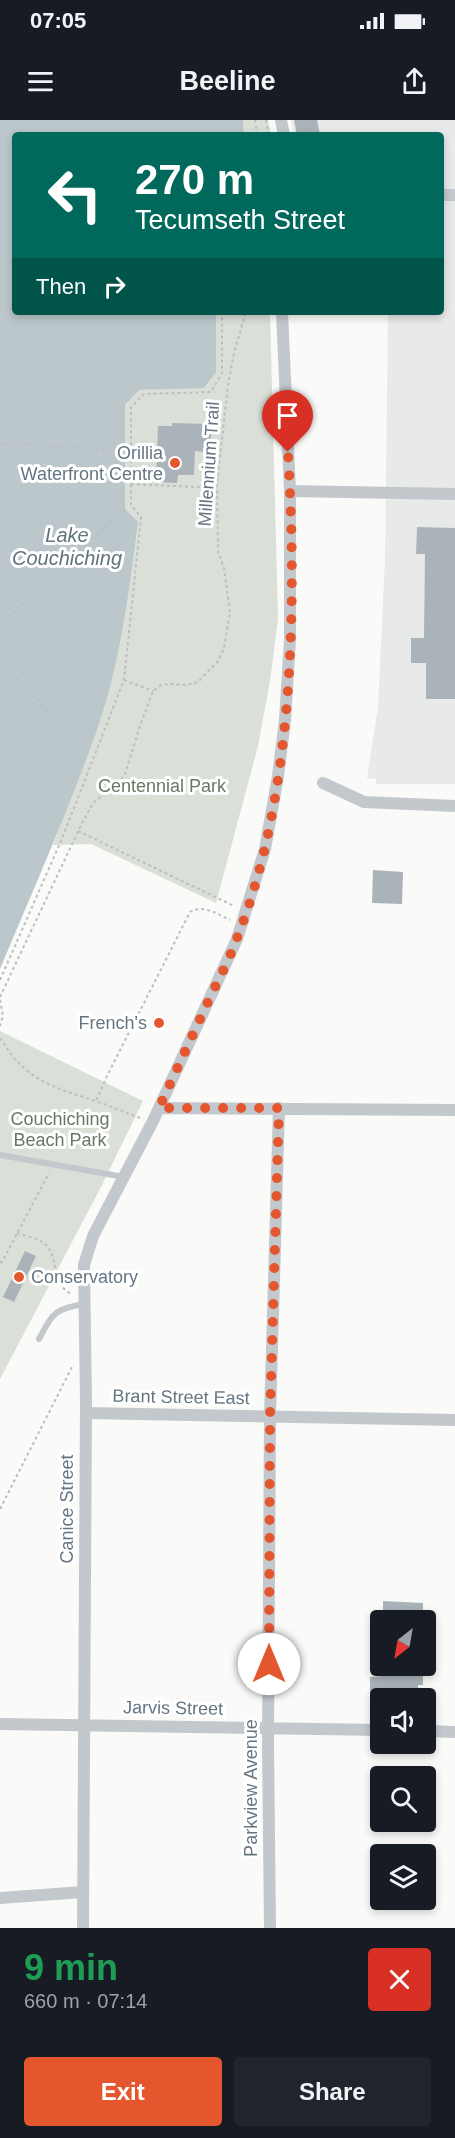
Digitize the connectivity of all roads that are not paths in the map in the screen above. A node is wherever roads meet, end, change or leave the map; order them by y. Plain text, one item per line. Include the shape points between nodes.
1 (282, 315) edge
2 (290, 491) junction
3 (455, 494) edge
4 (323, 783) dead end
5 (455, 806) edge
6 (159, 1108) junction
7 (279, 1108) junction
8 (455, 1110) edge
9 (0, 1155) edge
10 (125, 1177) junction
11 (84, 1304) junction
12 (39, 1339) dead end
13 (86, 1413) junction
14 (270, 1417) junction
15 (455, 1420) edge
16 (0, 1724) edge
17 (83, 1725) junction
18 (268, 1728) junction
19 (370, 1730) edge
20 (436, 1731) edge
21 (455, 1732) edge
22 (83, 1892) junction
23 (0, 1898) edge
24 (83, 1928) edge
25 (270, 1928) edge

1 - 2 street, Canice Street
2 - 3 street
2 - 6 street, Canice Street via 287,691 265,849 237,939
4 - 5 street via 364,802
6 - 7 street
6 - 10 street, Canice Street
7 - 8 street
7 - 14 street, Parkview Avenue
9 - 10 lane
10 - 11 street, Canice Street via 88,1250
11 - 12 lane via 53,1314
11 - 13 street, Canice Street
13 - 14 street, Brant Street East
13 - 17 street, Canice Street
14 - 15 street, Brant Street East
14 - 18 street, Parkview Avenue
16 - 17 street, Jarvis Street
17 - 18 street, Jarvis Street
17 - 22 street, Canice Street
18 - 19 street, Jarvis Street
18 - 25 street, Parkview Avenue
20 - 21 street
22 - 23 street
22 - 24 street, Canice Street

